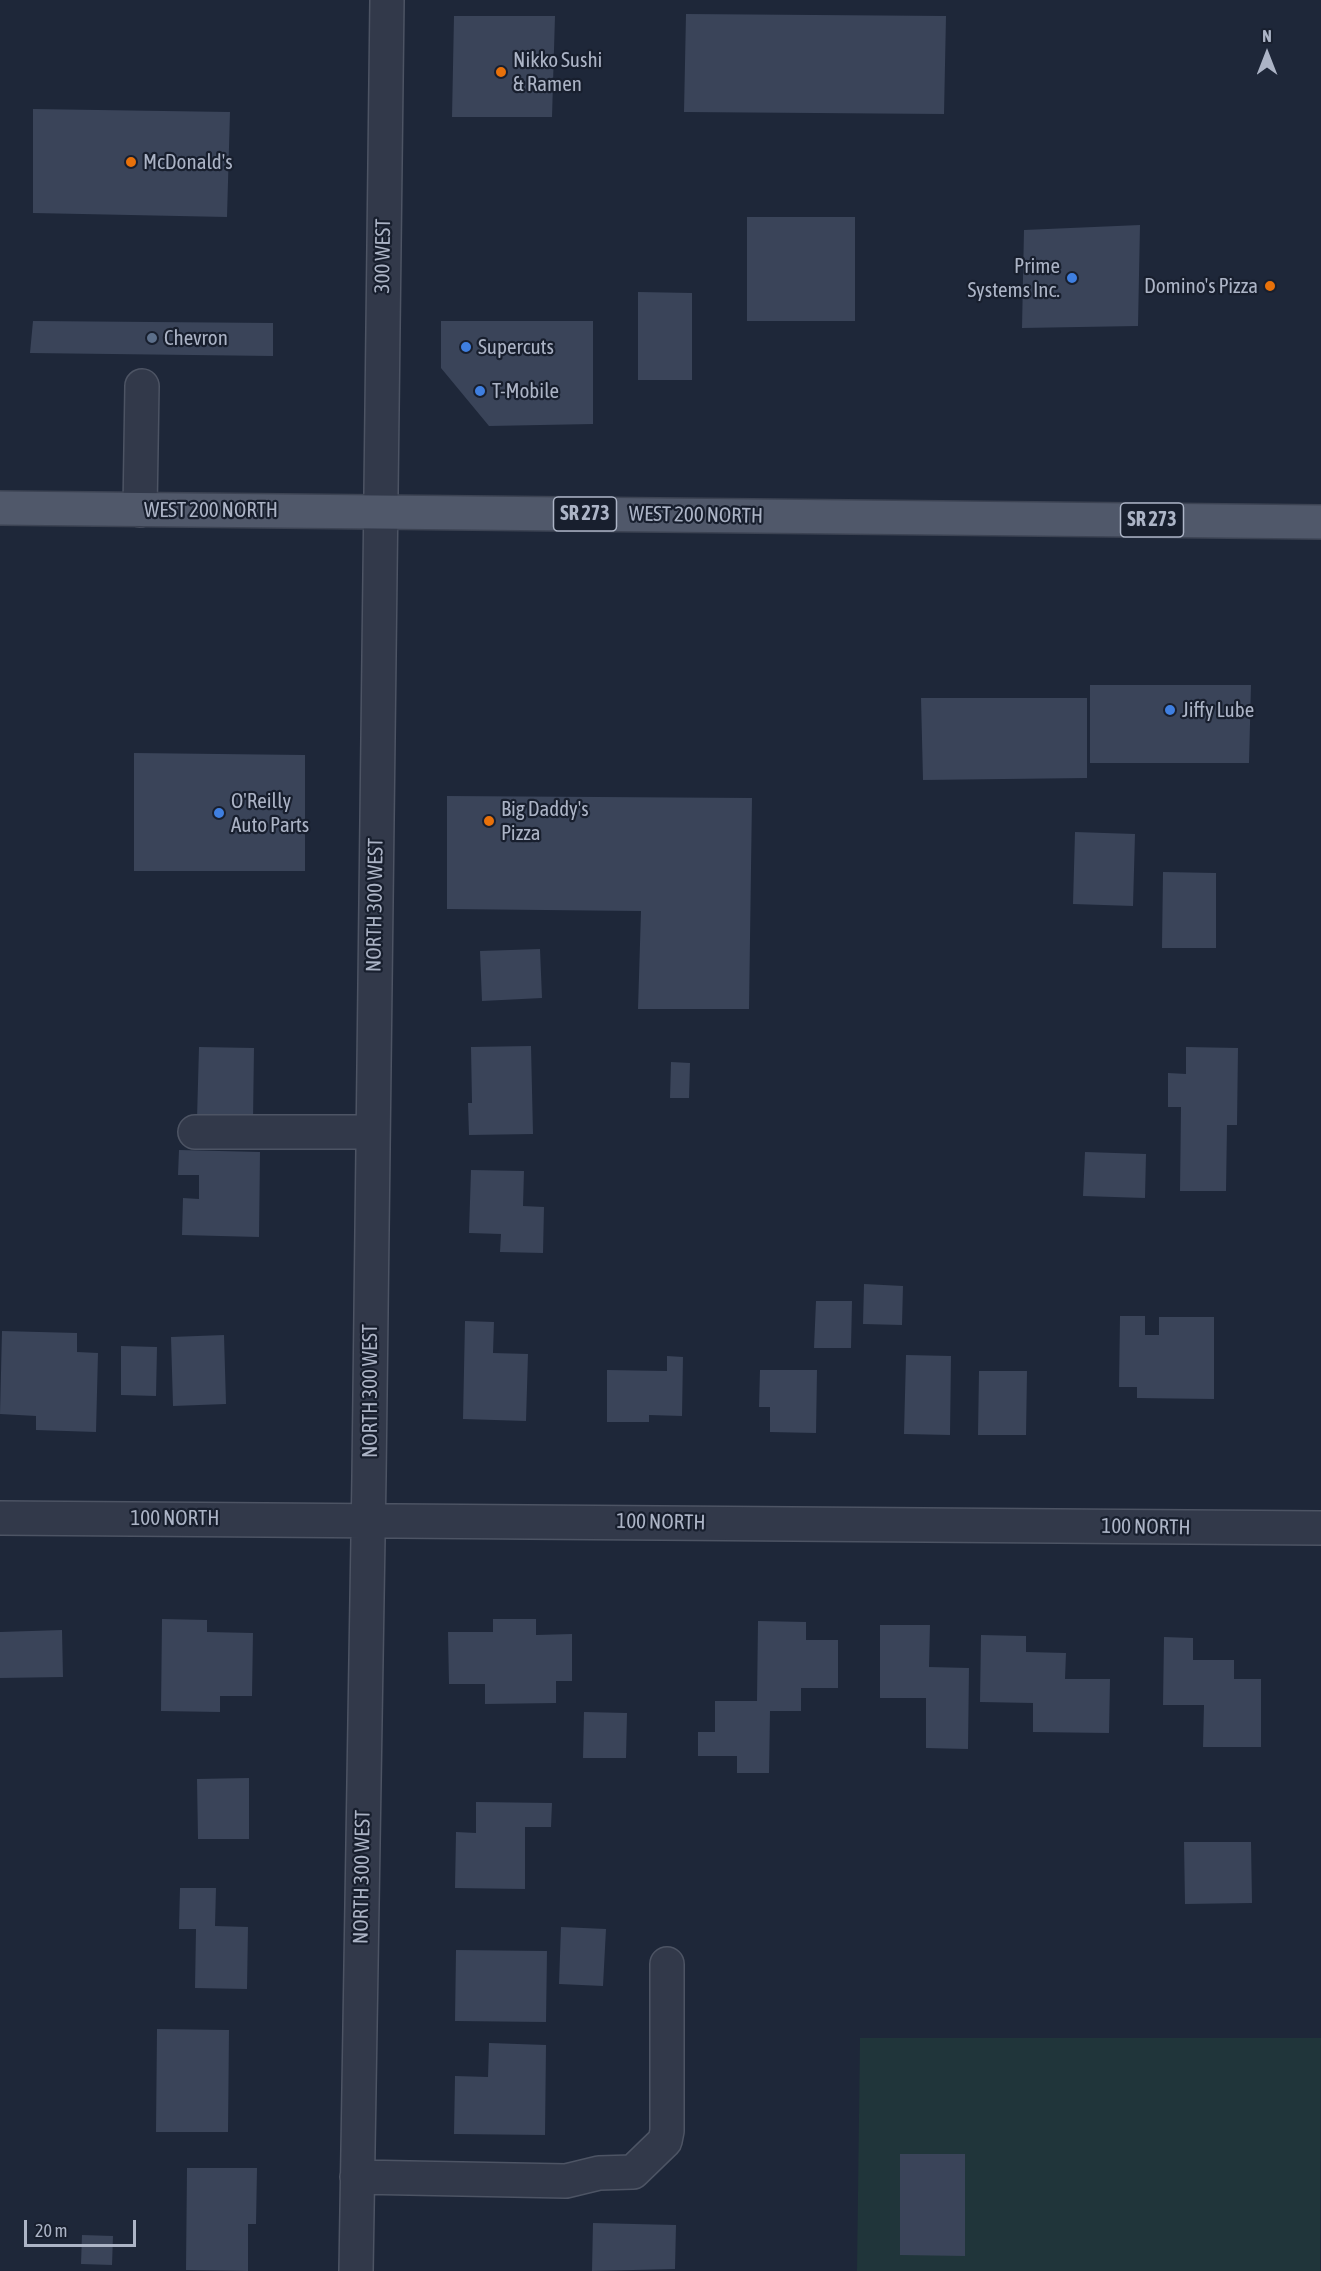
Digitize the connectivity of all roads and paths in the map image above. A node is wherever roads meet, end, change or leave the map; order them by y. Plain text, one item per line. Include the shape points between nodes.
1 (387, 0) edge
2 (142, 386) dead end
3 (0, 508) edge
4 (140, 510) junction
5 (380, 512) junction
6 (1321, 522) edge
7 (195, 1132) dead end
8 (372, 1132) junction
9 (0, 1518) edge
10 (368, 1519) junction
11 (1321, 1528) edge
12 (667, 1964) dead end
13 (357, 2177) junction
14 (356, 2271) edge

1 - 5 street, 300 WEST
2 - 4 street
3 - 4 main road, WEST 200 NORTH / SR 273
4 - 5 main road, WEST 200 NORTH / SR 273
5 - 6 main road, WEST 200 NORTH / SR 273
5 - 8 street, NORTH 300 WEST
7 - 8 street
8 - 10 street, NORTH 300 WEST
9 - 10 street, 100 NORTH
10 - 11 street, 100 NORTH
10 - 13 street, NORTH 300 WEST
12 - 13 street via 667,2131 665,2141 633,2172 598,2173 566,2181
13 - 14 street, NORTH 300 WEST

